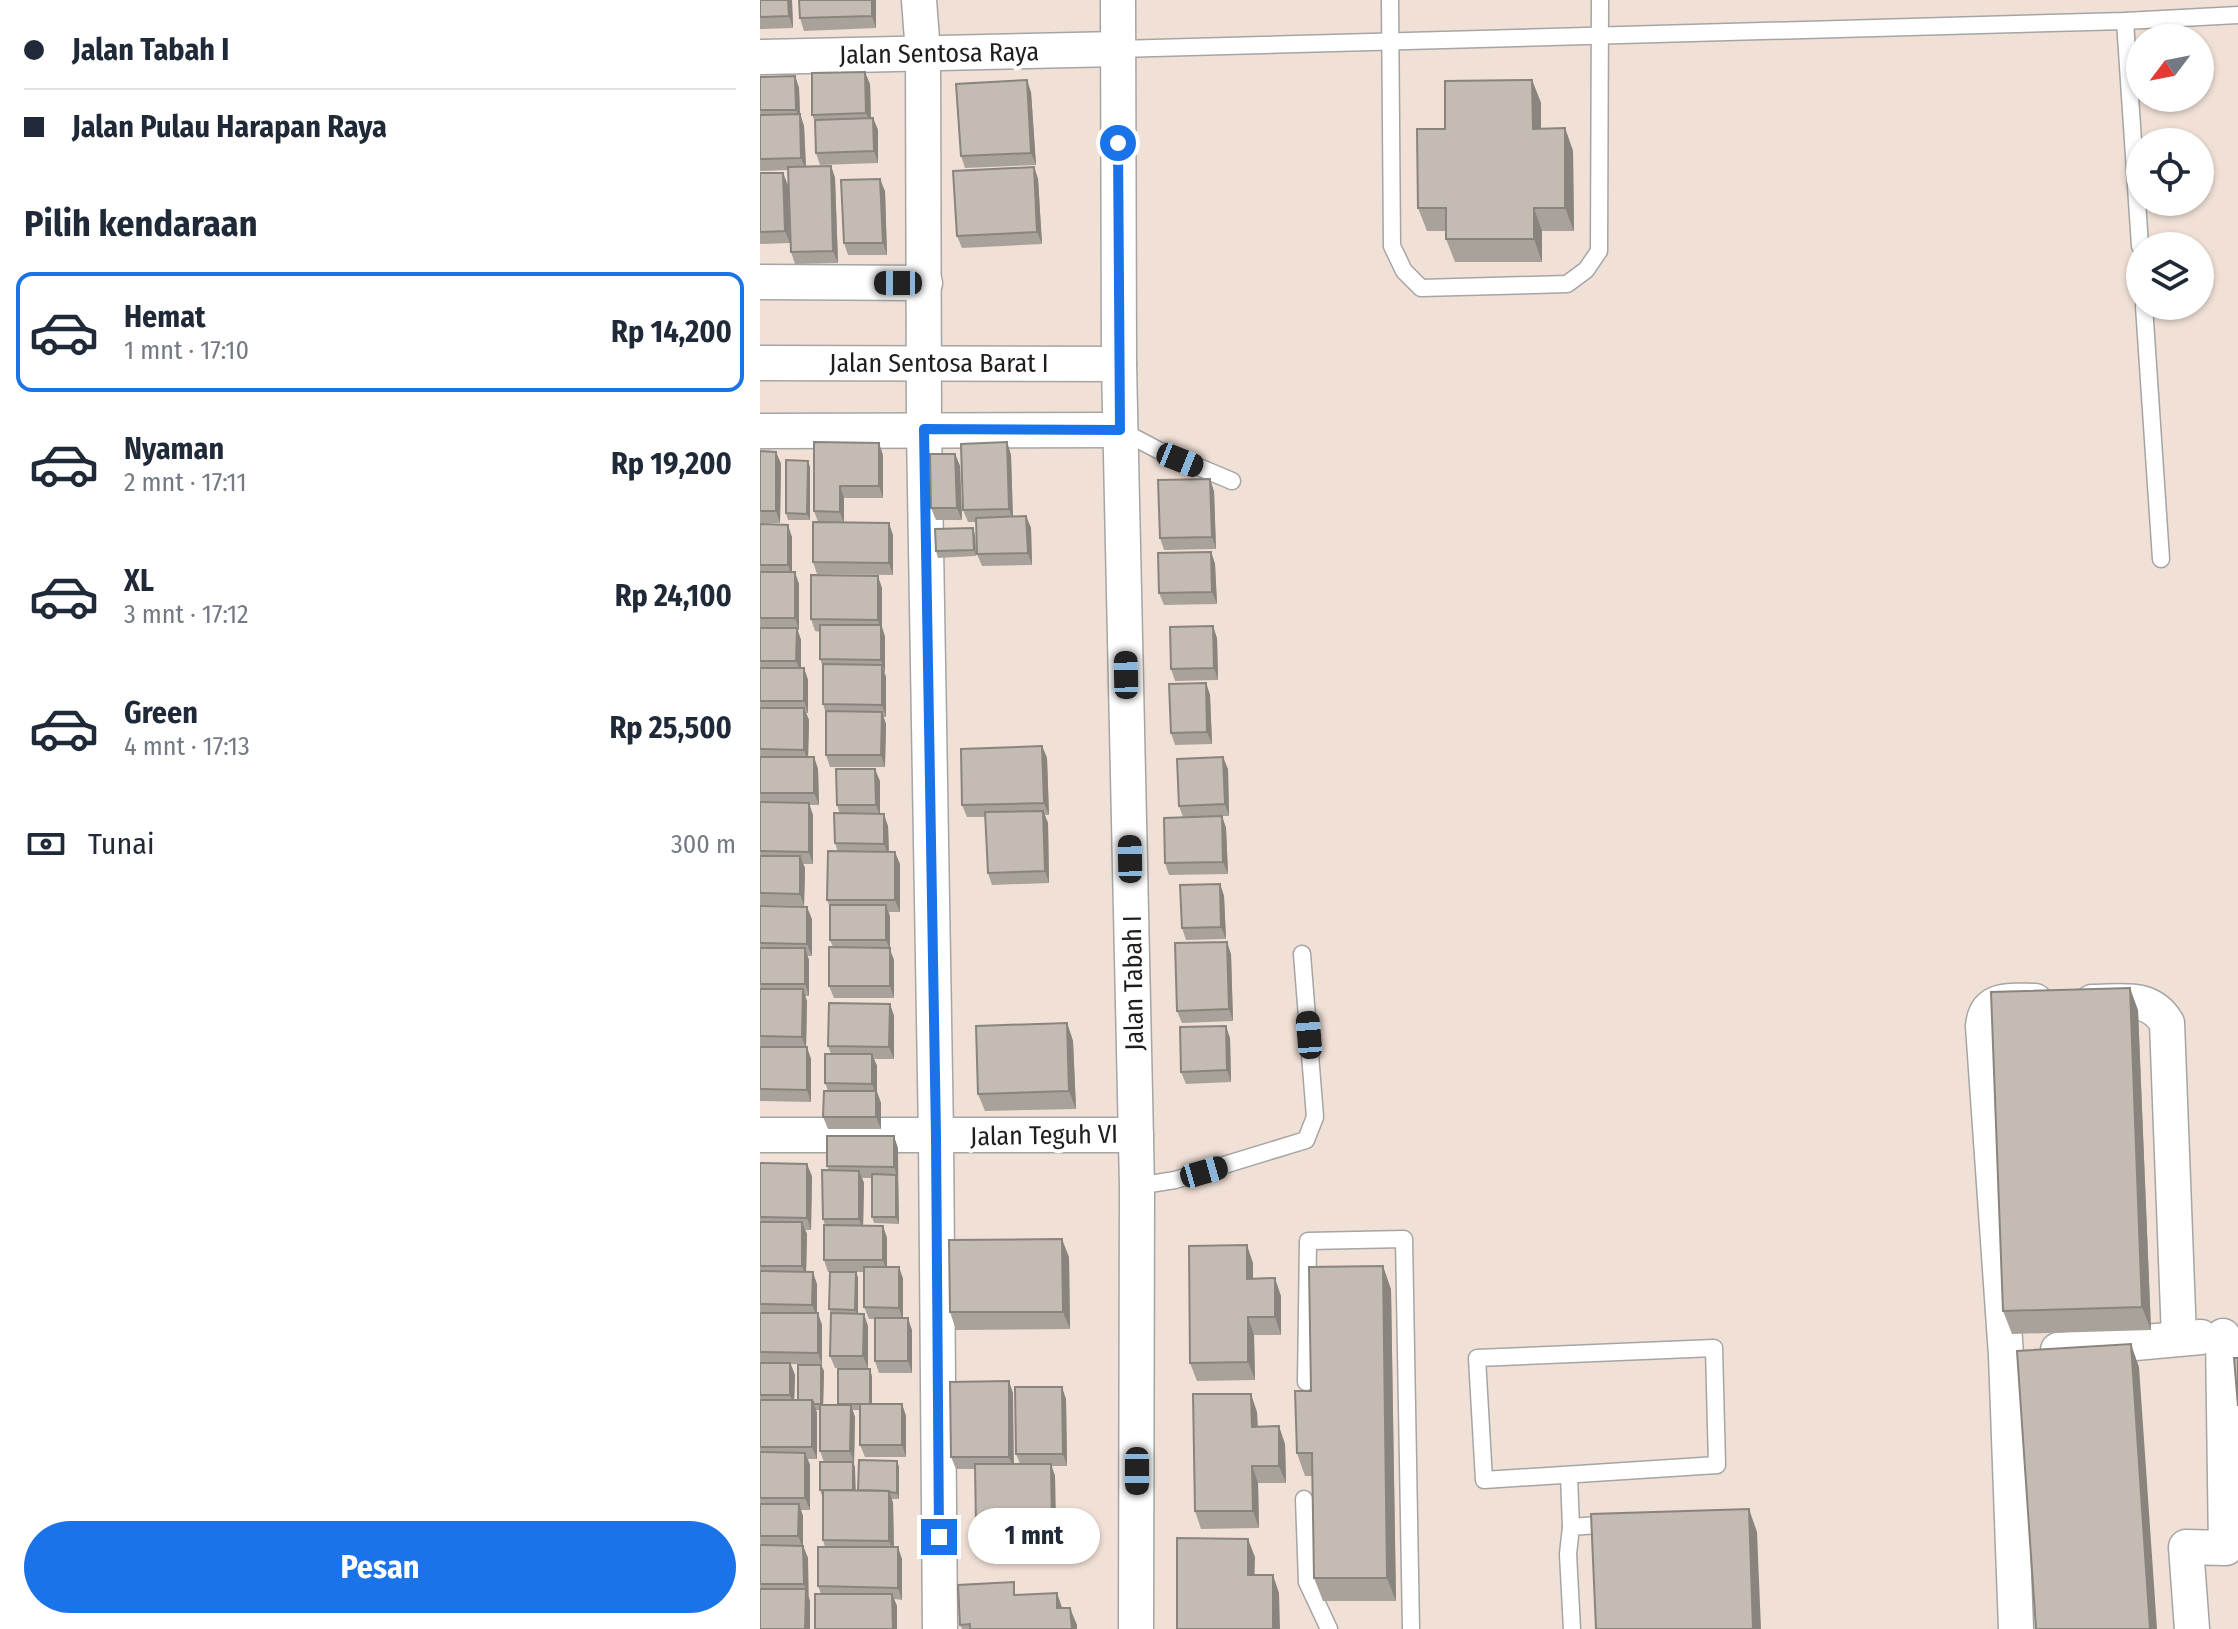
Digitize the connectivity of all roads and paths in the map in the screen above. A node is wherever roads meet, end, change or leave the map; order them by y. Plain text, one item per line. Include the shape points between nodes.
1 (919, 0) edge
2 (1118, 0) edge
3 (1390, 0) edge
4 (1600, 0) edge
5 (2238, 15) edge
6 (2125, 21) junction
7 (1600, 36) junction
8 (1391, 43) junction
9 (1118, 49) junction
10 (923, 53) junction
11 (760, 57) edge
12 (2139, 232) edge
13 (760, 282) edge
14 (925, 283) junction
15 (2145, 320) edge
16 (924, 362) junction
17 (760, 363) edge
18 (1119, 364) junction
19 (924, 429) junction
20 (1120, 430) junction
21 (760, 431) edge
22 (1232, 481) dead end
23 (2161, 559) dead end
24 (1302, 954) dead end
25 (760, 1135) edge
26 (1136, 1135) junction
27 (936, 1136) junction
28 (1137, 1186) junction
29 (2231, 1336) edge
30 (2179, 1338) junction
31 (2006, 1355) junction
32 (1306, 1382) dead end
33 (1569, 1476) junction
34 (1304, 1499) dead end
35 (1623, 1523) edge
36 (1571, 1527) junction
37 (940, 1629) edge
38 (1136, 1629) edge
39 (1329, 1629) edge
40 (1411, 1629) edge
41 (1572, 1629) edge
42 (2016, 1629) edge
43 (2192, 1629) edge

1 - 10 street
2 - 9 street, Jalan Tabah I
3 - 8 lane
4 - 7 lane
5 - 6 lane
6 - 7 lane
6 - 12 lane
7 - 8 lane
7 - 8 lane via 1599,251 1567,284 1421,288 1404,271 1392,246
8 - 9 lane
9 - 10 street, Jalan Sentosa Raya
9 - 18 street, Jalan Tabah I
10 - 11 street, Jalan Sentosa Raya
10 - 14 street
13 - 14 street
14 - 16 street
15 - 23 lane
16 - 17 street, Jalan Sentosa Barat I
16 - 18 street, Jalan Sentosa Barat I
16 - 19 street
18 - 20 street, Jalan Tabah I
19 - 20 street
19 - 21 street
19 - 27 street
20 - 22 lane
20 - 26 street, Jalan Tabah I
24 - 28 lane via 1315,1117 1306,1140 1175,1180
25 - 27 street, Jalan Teguh VI
26 - 27 street, Jalan Teguh VI
26 - 28 street, Jalan Tabah I
27 - 37 street
28 - 38 street, Jalan Tabah I
29 - 30 street
29 - 43 street via 2226,1548 2186,1547
30 - 31 street
30 - 31 street via 2167,1023 2144,1002 2011,1001 1989,1007 1983,1026
31 - 42 street
32 - 40 lane via 1308,1241 1404,1239
33 - 33 lane via 1484,1480 1477,1358 1714,1348 1717,1465
33 - 36 lane
34 - 39 lane via 1307,1582
35 - 36 lane
36 - 41 lane

